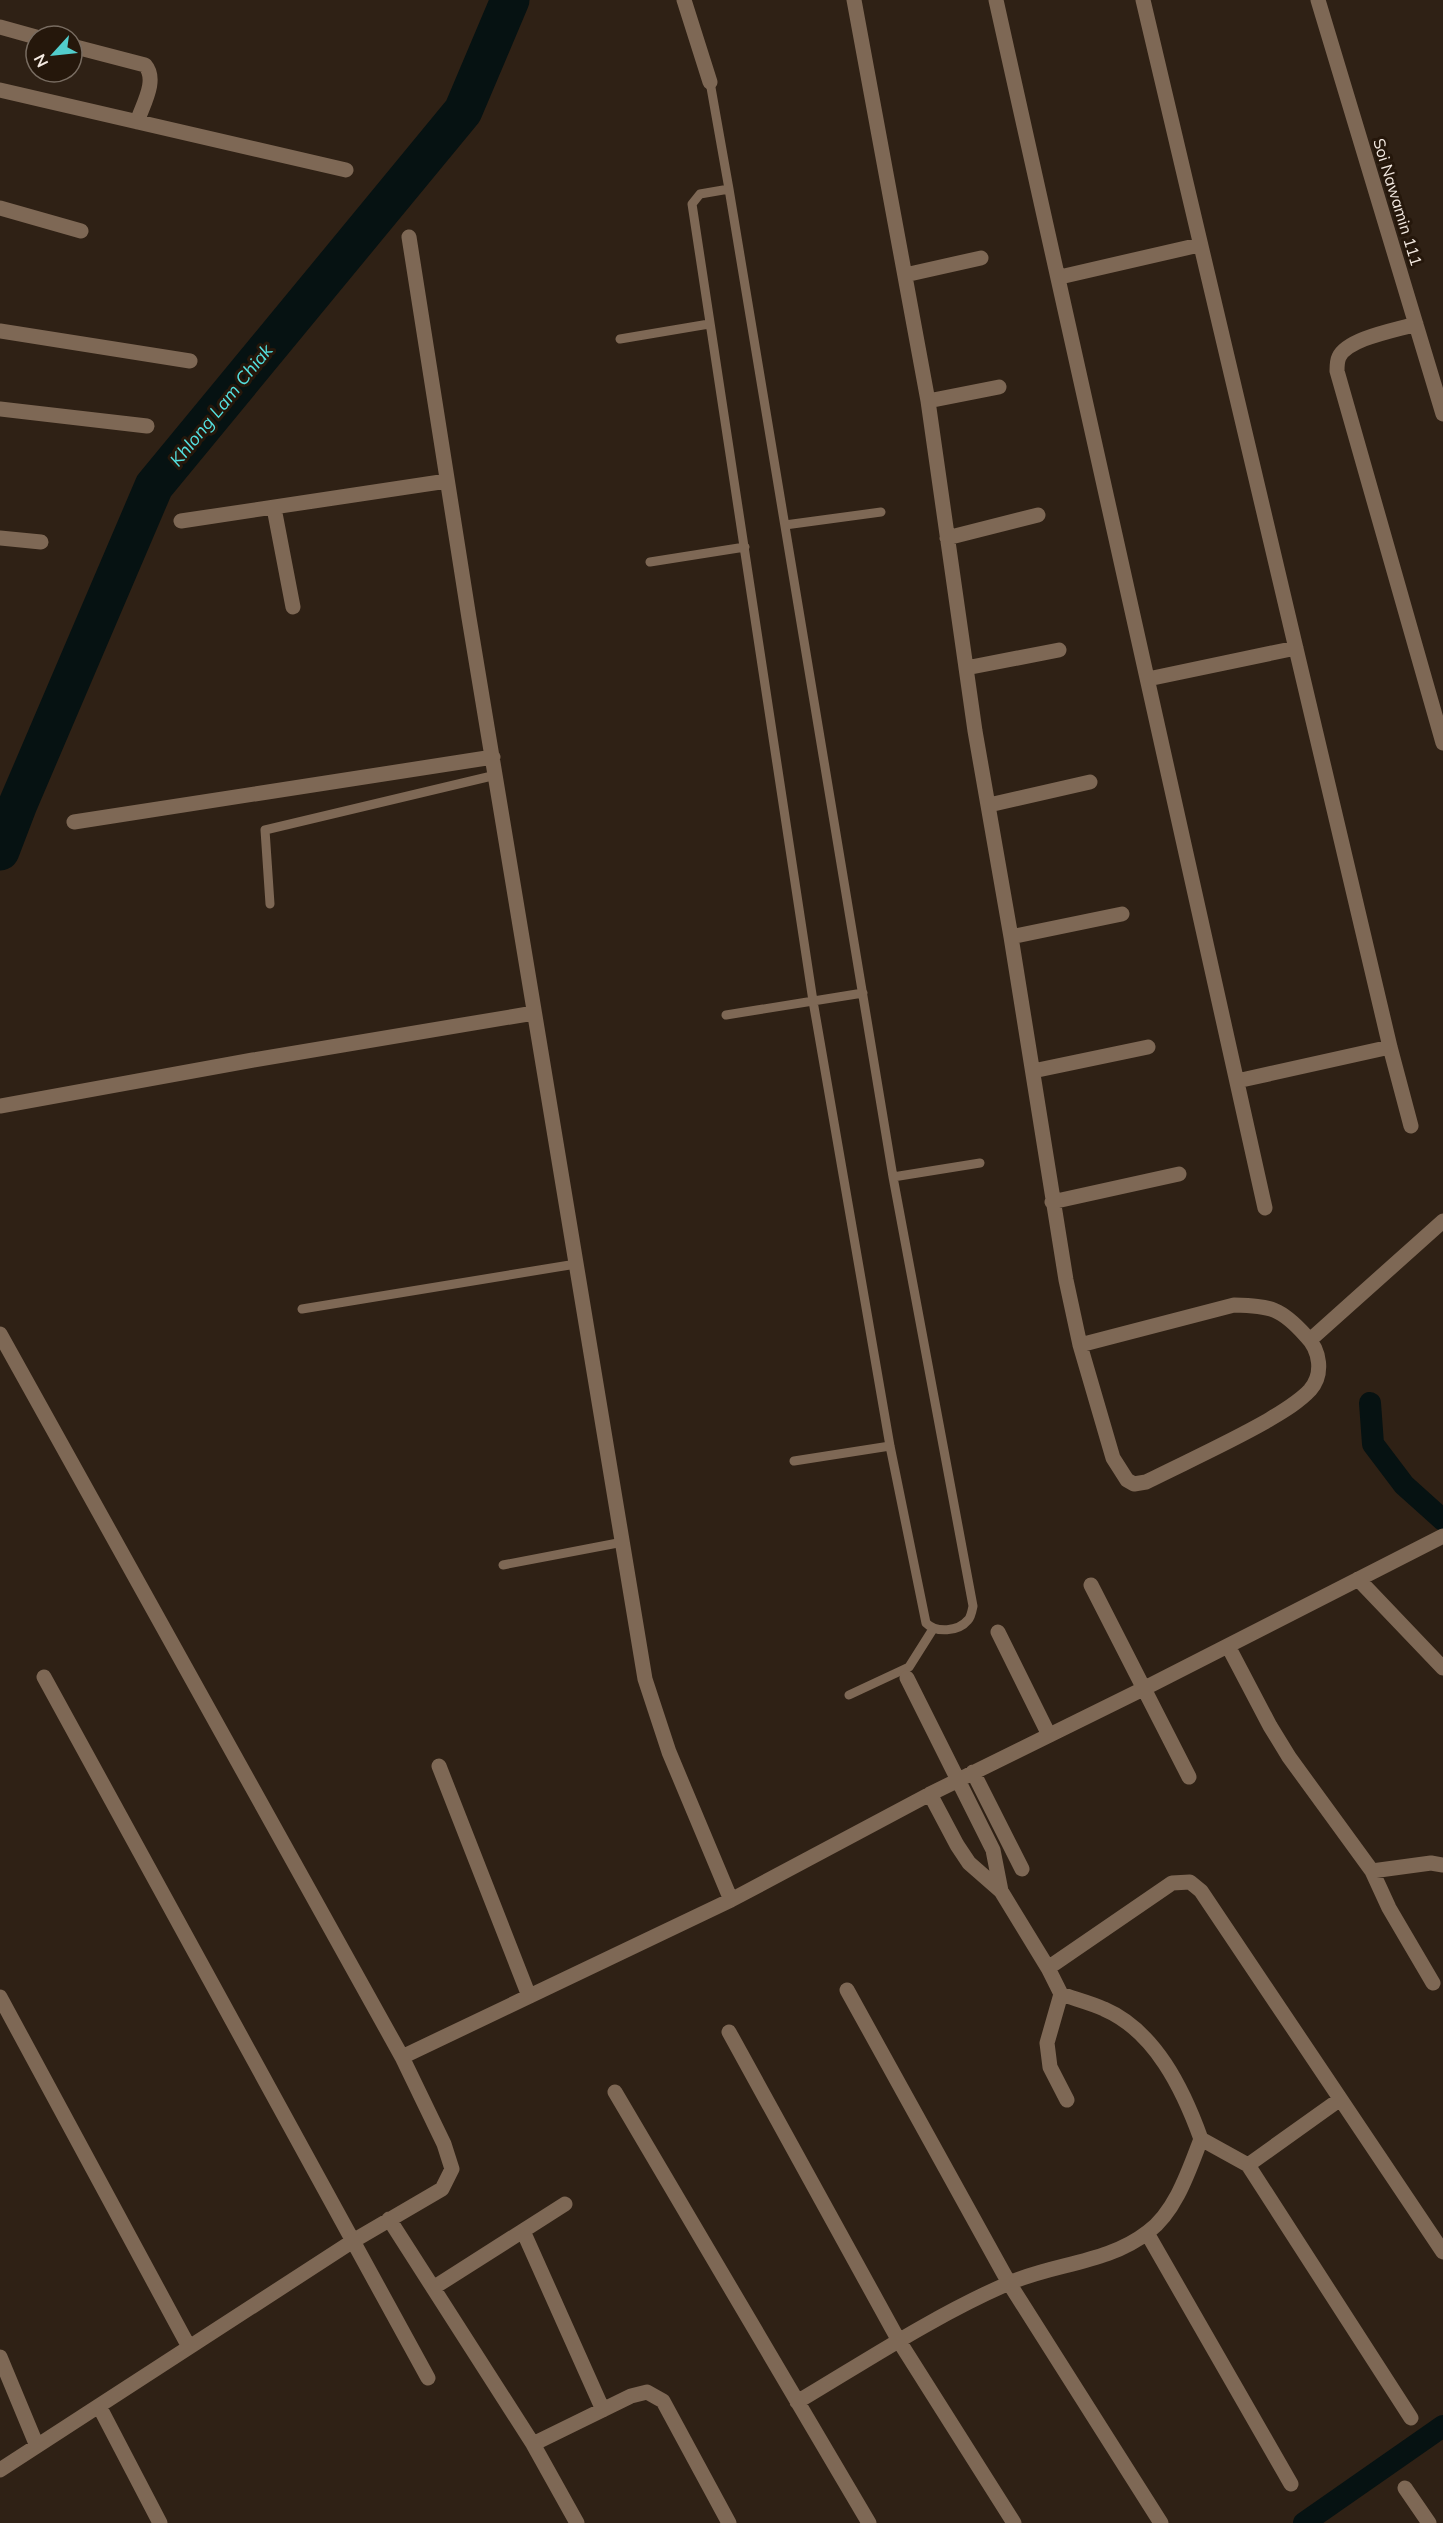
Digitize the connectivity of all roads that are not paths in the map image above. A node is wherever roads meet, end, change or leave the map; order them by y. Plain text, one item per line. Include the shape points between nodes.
1 (684, 0) edge
2 (854, 0) edge
3 (996, 0) edge
4 (1143, 0) edge
5 (1318, 0) edge
6 (0, 27) edge
7 (24, 34) edge
8 (84, 49) edge
9 (710, 82) joint
10 (0, 90) edge
11 (137, 122) junction
12 (346, 170) dead end
13 (729, 189) junction
14 (0, 208) edge
15 (81, 231) dead end
16 (409, 237) dead end
17 (1199, 246) junction
18 (981, 258) dead end
19 (905, 275) junction
20 (1060, 277) junction
21 (709, 324) junction
22 (1416, 324) junction
23 (0, 331) edge
24 (620, 339) dead end
25 (190, 361) dead end
26 (999, 387) dead end
27 (927, 401) junction
28 (0, 409) edge
29 (1443, 414) edge
30 (147, 426) dead end
31 (447, 481) junction
32 (274, 508) junction
33 (881, 512) dead end
34 (1038, 515) dead end
35 (181, 521) dead end
36 (785, 525) junction
37 (0, 538) edge
38 (947, 538) junction
39 (41, 542) dead end
40 (745, 547) junction
41 (650, 562) dead end
42 (293, 607) dead end
43 (1296, 648) junction
44 (1059, 650) dead end
45 (966, 668) junction
46 (1148, 679) junction
47 (1443, 743) edge
48 (493, 757) junction
49 (496, 775) junction
50 (1090, 782) dead end
51 (989, 805) junction
52 (74, 822) dead end
53 (270, 903) dead end
54 (1122, 914) dead end
55 (1011, 937) junction
56 (863, 993) junction
57 (813, 1001) junction
58 (534, 1013) junction
59 (726, 1015) dead end
60 (1148, 1047) dead end
61 (1390, 1047) junction
62 (1033, 1071) junction
63 (1236, 1081) junction
64 (0, 1106) edge
65 (1411, 1126) dead end
66 (980, 1163) dead end
67 (1179, 1174) dead end
68 (893, 1177) junction
69 (1053, 1202) junction
70 (1265, 1208) dead end
71 (1443, 1221) edge
72 (576, 1264) junction
73 (302, 1309) dead end
74 (0, 1334) edge
75 (1310, 1340) junction
76 (1080, 1345) junction
77 (890, 1446) junction
78 (794, 1461) dead end
79 (1443, 1536) edge
80 (623, 1542) junction
81 (503, 1565) dead end
82 (1358, 1579) junction
83 (1091, 1585) dead end
84 (933, 1629) junction
85 (998, 1632) dead end
86 (1228, 1646) junction
87 (1443, 1668) edge
88 (44, 1677) dead end
89 (907, 1678) dead end
90 (1143, 1689) junction
91 (849, 1695) dead end
92 (1049, 1735) junction
93 (439, 1766) dead end
94 (973, 1772) junction
95 (1189, 1777) dead end
96 (957, 1780) junction
97 (930, 1794) junction
98 (1443, 1865) edge
99 (1022, 1869) dead end
100 (1372, 1871) junction
101 (1001, 1891) junction
102 (731, 1900) junction
103 (1048, 1968) junction
104 (1433, 1983) dead end
105 (847, 1990) dead end
106 (1061, 1994) junction
107 (529, 1996) junction
108 (0, 1997) edge
109 (729, 2032) dead end
110 (402, 2056) junction
111 (615, 2092) dead end
112 (1067, 2100) dead end
113 (1339, 2100) junction
114 (1201, 2139) junction
115 (1248, 2165) junction
116 (565, 2204) dead end
117 (389, 2219) junction
118 (523, 2231) junction
119 (1147, 2233) junction
120 (353, 2241) junction
121 (1443, 2252) edge
122 (1009, 2283) junction
123 (433, 2288) junction
124 (899, 2341) junction
125 (189, 2348) junction
126 (0, 2357) edge
127 (428, 2378) dead end
128 (797, 2402) junction
129 (99, 2406) junction
130 (603, 2410) junction
131 (1411, 2418) dead end
132 (532, 2444) junction
133 (37, 2446) junction
134 (0, 2470) edge
135 (1291, 2484) dead end
136 (1405, 2488) dead end
137 (160, 2523) edge
138 (577, 2523) edge
139 (729, 2523) edge
140 (869, 2523) edge
141 (1014, 2523) edge
142 (1161, 2523) edge
143 (1429, 2523) edge

1 - 9 street
2 - 19 street
3 - 20 street
4 - 17 street
5 - 22 street, Soi Nawamin 111
6 - 7 street
8 - 11 street via 145,65 150,71 151,80
9 - 13 lane
10 - 11 street
11 - 12 street
13 - 21 lane via 700,194 692,204
13 - 36 lane
14 - 15 street
16 - 31 street
17 - 20 street
17 - 43 street
18 - 19 street
19 - 27 street
20 - 46 street
21 - 24 lane
21 - 40 lane
22 - 29 street, Soi Nawamin 111
22 - 47 street via 1357,342 1338,358 1337,371
23 - 25 street
26 - 27 street
27 - 38 street
28 - 30 street
31 - 32 street
31 - 48 street
32 - 35 street
32 - 42 street
33 - 36 lane
34 - 38 street
36 - 56 lane
37 - 39 street
38 - 45 street
40 - 41 lane
40 - 57 lane
43 - 46 street
43 - 61 street
44 - 45 street
45 - 51 street
46 - 63 street
48 - 49 street
48 - 52 street
49 - 53 lane via 265,830
49 - 58 street
50 - 51 street
51 - 55 street
54 - 55 street
55 - 62 street
56 - 57 lane
56 - 68 lane
57 - 59 lane
57 - 77 lane
58 - 64 street
58 - 72 street
60 - 62 street
61 - 63 street
61 - 65 street
62 - 69 street
63 - 70 street
66 - 68 lane
67 - 69 street
68 - 84 lane via 973,1606 965,1623 956,1628
69 - 76 street
71 - 75 street
72 - 73 lane
72 - 80 street
74 - 110 street
75 - 76 street via 1275,1309 1234,1305
75 - 76 street via 1319,1368 1311,1389 1297,1402 1248,1431 1146,1482 1134,1484 1113,1458
77 - 78 lane
77 - 84 lane via 926,1623
79 - 82 street
80 - 81 lane
80 - 102 street via 645,1679 669,1752
82 - 86 street
82 - 87 street
83 - 90 street
84 - 91 lane via 909,1667
85 - 92 street
86 - 90 street
86 - 100 street via 1269,1726
88 - 120 street
89 - 96 street
90 - 92 street
90 - 95 street
92 - 94 street
93 - 107 street
94 - 96 street
94 - 99 street
96 - 97 street
96 - 101 street via 993,1850
97 - 101 street via 969,1863
97 - 102 street
98 - 100 street via 1431,1863
100 - 104 street
101 - 103 street
102 - 107 street
103 - 106 street
103 - 113 street via 1172,1883 1191,1882 1201,1891
105 - 122 street
106 - 112 street via 1047,2043 1050,2067
106 - 114 street via 1106,2009 1138,2031 1161,2056
107 - 110 street
108 - 125 street
109 - 124 street
110 - 117 street via 452,2169 442,2189
111 - 128 street
113 - 115 street
113 - 121 street
114 - 115 street
114 - 119 street via 1175,2198
115 - 131 street
116 - 118 street
117 - 120 street
117 - 123 street
118 - 123 street
118 - 130 street
119 - 122 street via 1105,2255
119 - 135 street
120 - 125 street
120 - 127 street
122 - 124 street
122 - 142 street
123 - 132 street
124 - 128 street
124 - 141 street
125 - 129 street
126 - 133 street
128 - 140 street
129 - 133 street
129 - 137 street
130 - 132 street
130 - 139 street via 647,2392 663,2401
132 - 138 street
133 - 134 street
136 - 143 street

